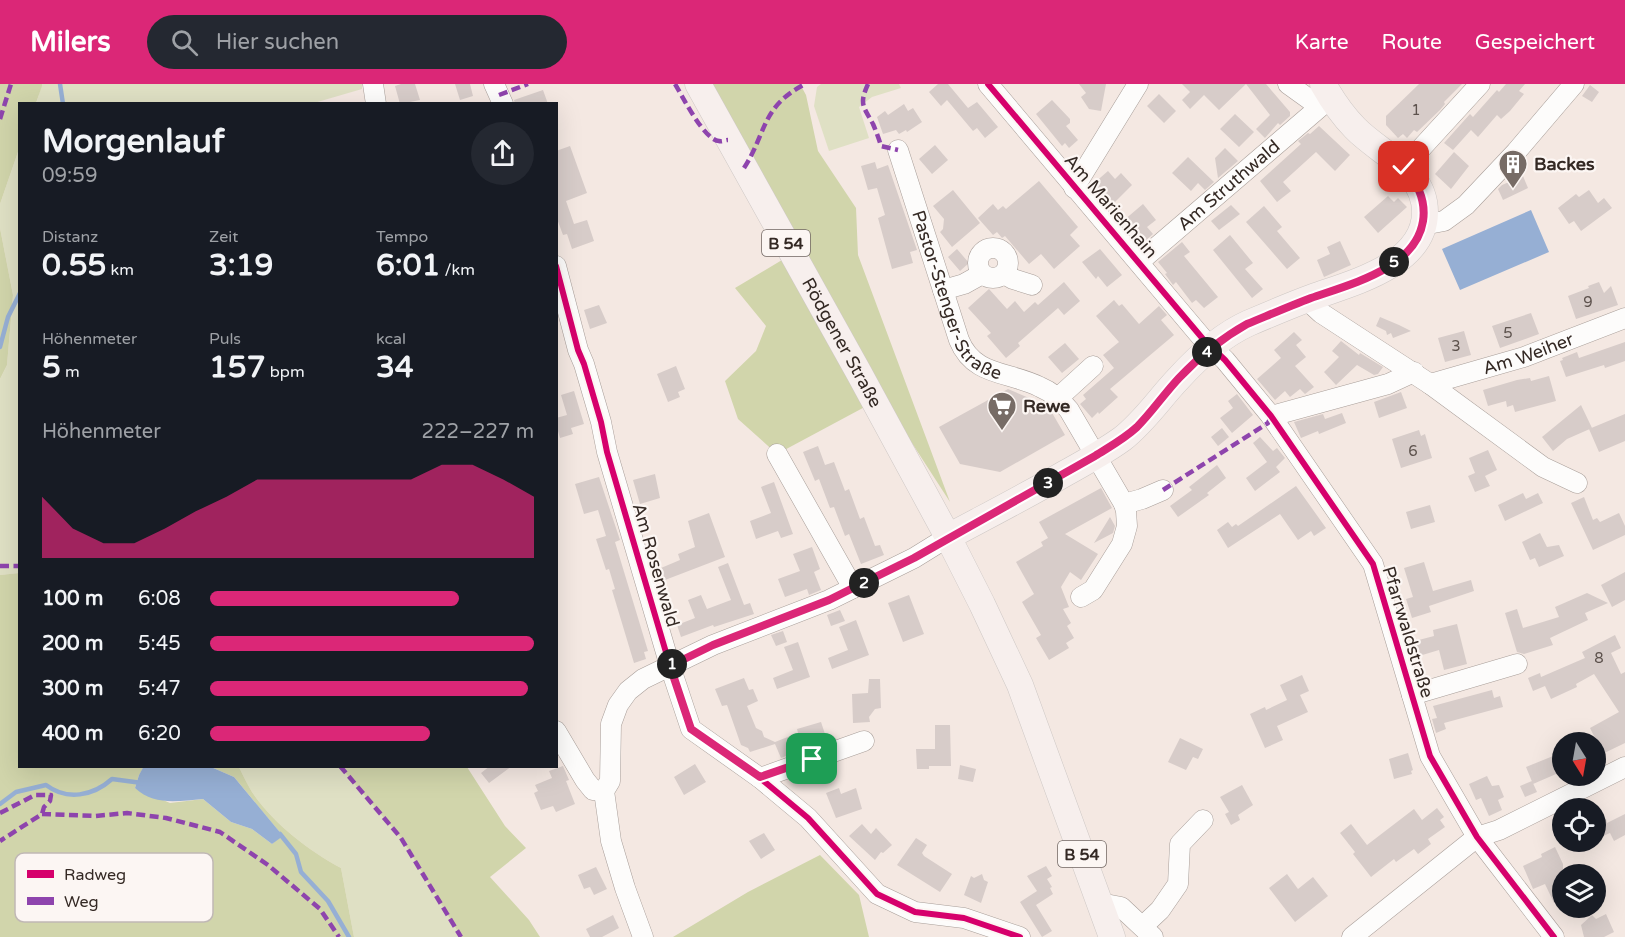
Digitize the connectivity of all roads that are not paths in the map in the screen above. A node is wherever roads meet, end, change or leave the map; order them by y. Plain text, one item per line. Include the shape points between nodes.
1 (373, 84) edge
2 (494, 84) edge
3 (698, 84) edge
4 (988, 84) edge
5 (1138, 84) edge
6 (1288, 84) edge
7 (1480, 84) edge
8 (1574, 84) edge
9 (1324, 96) edge
10 (376, 102) edge
11 (502, 102) edge
12 (898, 150) dead end
13 (1404, 167) junction
14 (1074, 188) junction
15 (1423, 225) junction
16 (1139, 261) junction
17 (558, 273) edge
18 (982, 274) junction
19 (1004, 274) junction
20 (1032, 285) dead end
21 (943, 290) junction
22 (1307, 300) junction
23 (1625, 318) edge
24 (1211, 347) junction
25 (1093, 366) dead end
26 (1414, 372) junction
27 (1430, 384) junction
28 (1059, 398) junction
29 (1271, 416) junction
30 (777, 454) dead end
31 (1095, 456) junction
32 (1577, 483) dead end
33 (1163, 490) dead end
34 (1124, 504) junction
35 (948, 537) junction
36 (853, 588) junction
37 (1082, 597) dead end
38 (1517, 664) dead end
39 (670, 666) junction
40 (1412, 695) junction
41 (558, 734) edge
42 (864, 741) dead end
43 (1625, 767) edge
44 (760, 777) junction
45 (604, 791) junction
46 (1203, 820) dead end
47 (1477, 837) junction
48 (1100, 903) junction
49 (964, 918) junction
50 (1148, 932) edge
51 (643, 937) edge
52 (971, 937) edge
53 (1020, 937) edge
54 (1112, 937) edge
55 (1352, 937) edge
56 (1554, 937) edge

1 - 10 street
2 - 11 street
3 - 35 main road, Rödgener Straße / B 54
4 - 14 street, Am Marienhain
5 - 14 street
6 - 9 street
7 - 13 street
8 - 15 street via 1466,205 1443,221
9 - 13 main road via 1355,128
9 - 16 street, Am Struthwald
12 - 21 street, Pastor-Stenger-Straße
13 - 15 main road via 1421,193
14 - 16 street, Am Marienhain
15 - 22 main road via 1414,244 1389,267
16 - 24 street, Am Marienhain
17 - 39 street, Am Rosenwald
18 - 19 street via 991,279
18 - 19 street via 980,254 994,248 1007,256 1009,265
18 - 21 street
19 - 20 street
21 - 28 street, Pastor-Stenger-Straße via 967,356 985,369 1039,386
22 - 24 main road via 1247,324
22 - 26 street
23 - 27 street, Am Weiher via 1524,357
24 - 29 street, Pfarrwaldstraße
24 - 31 main road via 1136,427
25 - 28 street
26 - 27 street
26 - 29 street via 1388,384
27 - 32 street via 1543,467
28 - 31 street, Pastor-Stenger-Straße
29 - 40 street, Pfarrwaldstraße via 1372,564
30 - 36 street
31 - 34 street, Pastor-Stenger-Straße
31 - 35 main road
33 - 34 street
34 - 37 street via 1127,526 1122,544 1093,590
35 - 36 street
35 - 48 main road, Rödgener Straße / B 54 via 1020,685
36 - 39 street
38 - 40 street
39 - 44 street, Am Rosenwald via 691,729
39 - 45 street via 643,679 618,705 611,724 610,781
40 - 47 street, Pfarrwaldstraße via 1430,756
41 - 45 street via 593,790
42 - 44 street
43 - 47 street via 1499,830
44 - 49 street, Am Rosenwald via 808,818 877,894 915,912
45 - 51 street via 611,841
46 - 50 street via 1180,844 1178,884
47 - 55 street
47 - 56 street, Pfarrwaldstraße
48 - 50 street via 1121,907
48 - 54 main road, Rödgener Straße / B 54
49 - 52 street
49 - 53 street, Am Rosenwald

